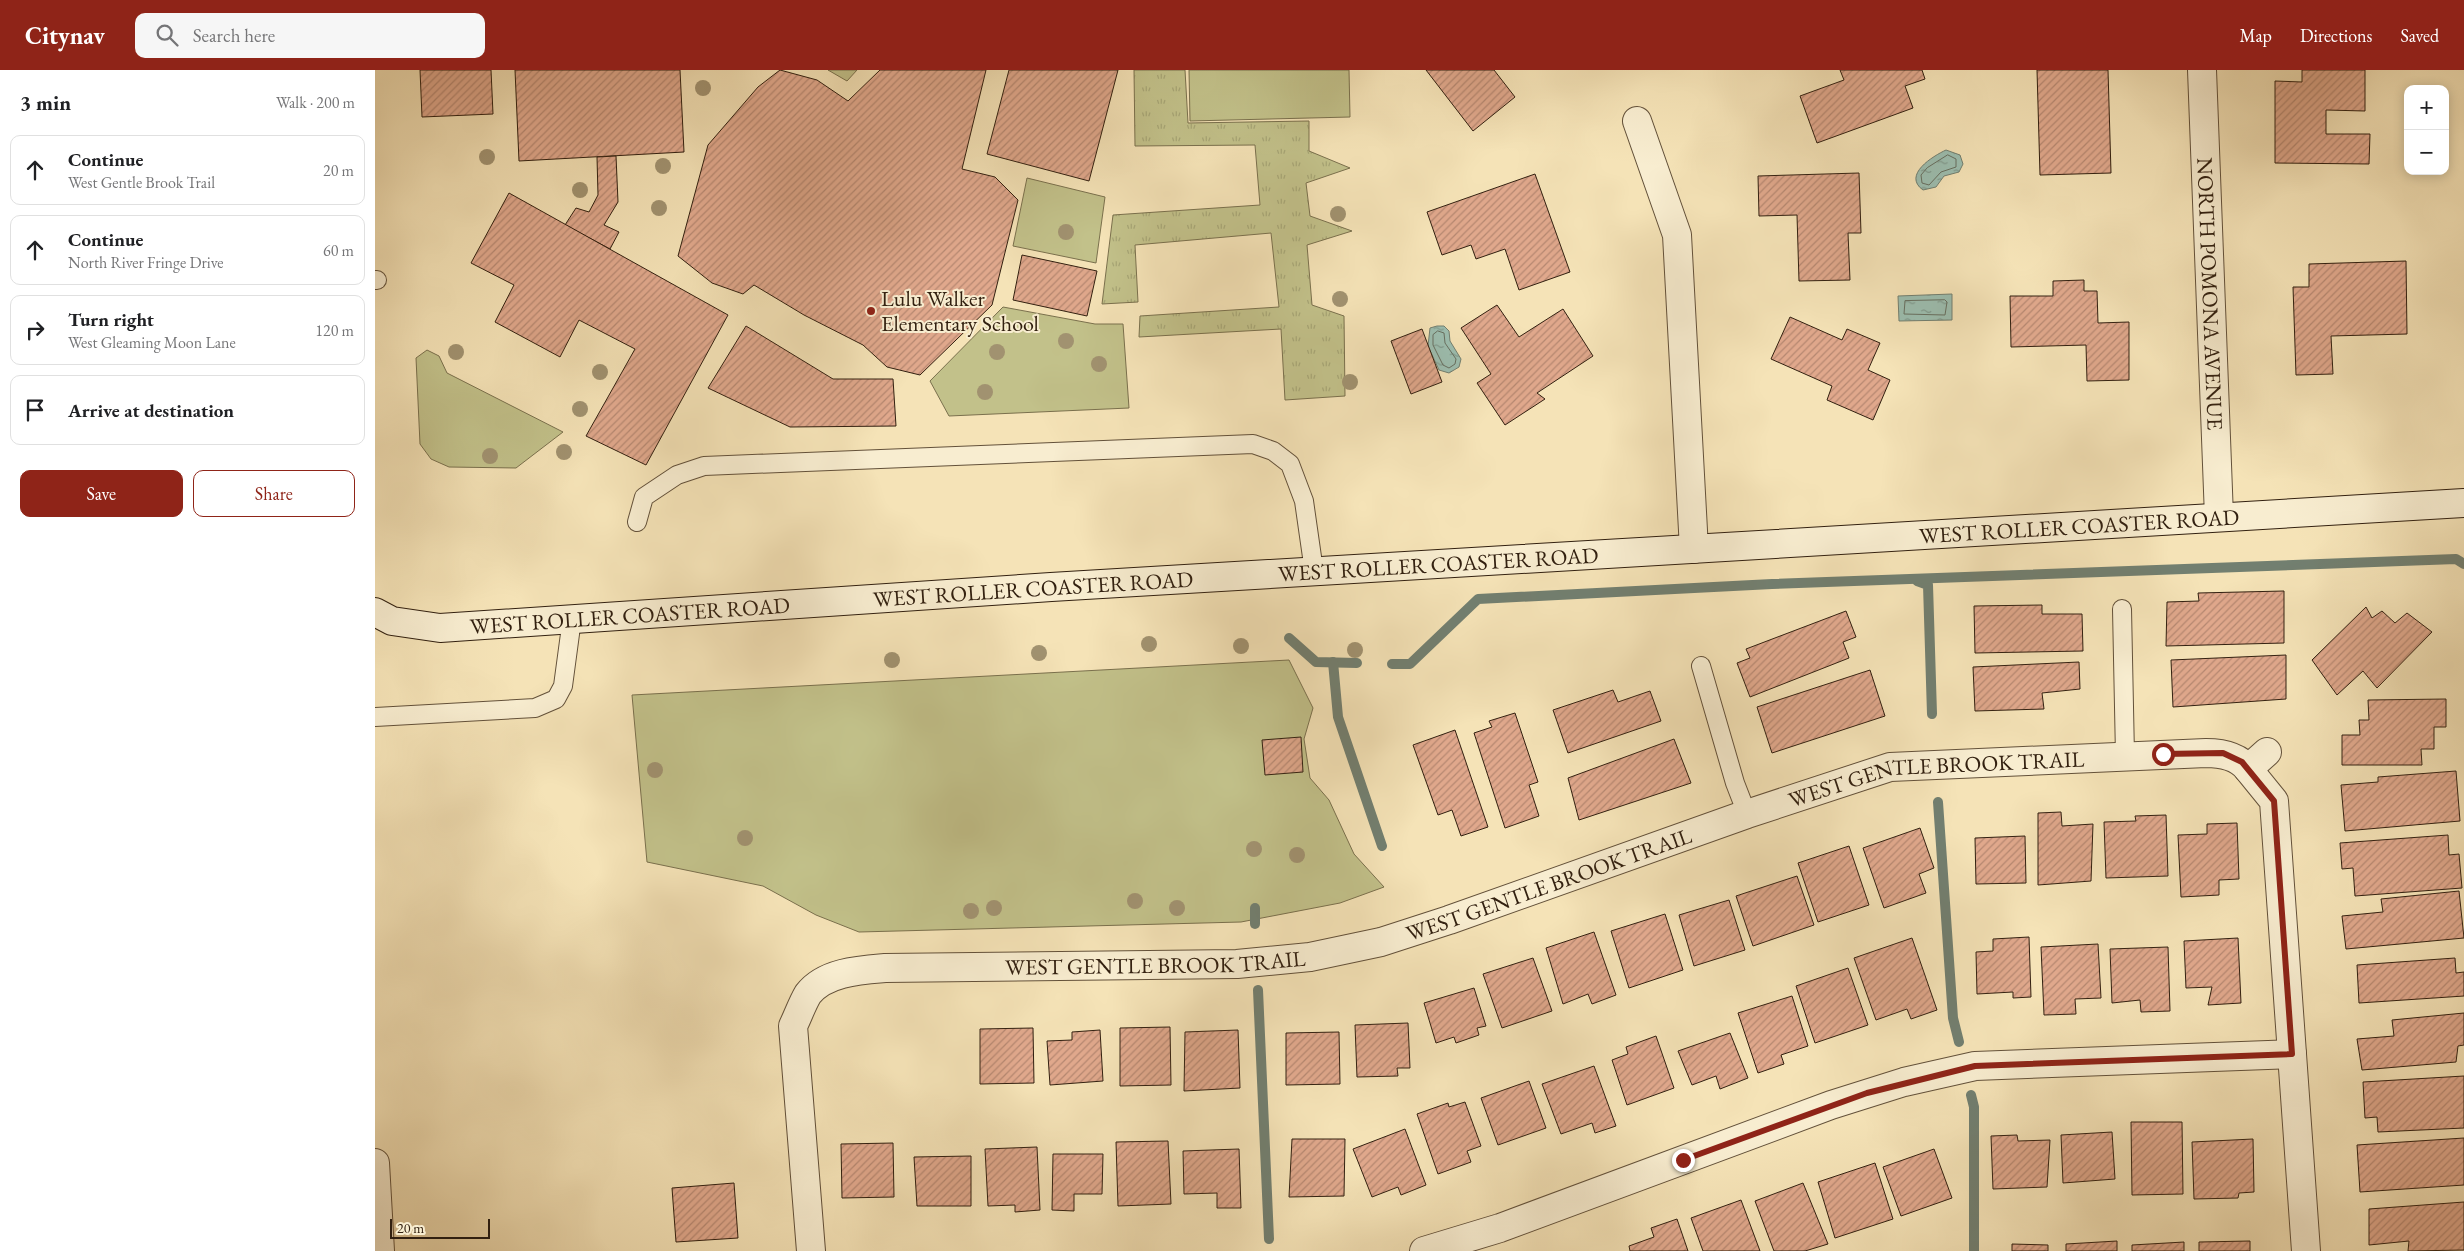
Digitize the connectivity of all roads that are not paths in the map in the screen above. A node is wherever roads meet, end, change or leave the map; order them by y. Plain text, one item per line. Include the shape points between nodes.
1 (2202, 70) edge
2 (1637, 121) dead end
3 (2464, 504) edge
4 (2219, 517) junction
5 (637, 522) dead end
6 (1694, 549) junction
7 (1314, 571) junction
8 (2122, 609) dead end
9 (375, 612) edge
10 (571, 619) junction
11 (1701, 666) dead end
12 (375, 717) edge
13 (2125, 756) junction
14 (1747, 814) junction
15 (2292, 1054) junction
16 (375, 1163) edge
17 (380, 1251) edge
18 (811, 1251) edge
19 (1424, 1251) edge
20 (2306, 1251) edge

1 - 4 street, NORTH POMONA AVENUE
2 - 6 street via 1677,235
3 - 4 street, WEST ROLLER COASTER ROAD
4 - 6 street, WEST ROLLER COASTER ROAD
5 - 7 lane via 644,497 677,475 703,466 1253,444 1273,451 1290,464 1304,501
6 - 7 street, WEST ROLLER COASTER ROAD
7 - 10 street, WEST ROLLER COASTER ROAD
8 - 13 lane
9 - 10 street, WEST ROLLER COASTER ROAD via 392,621 440,628
10 - 12 lane via 563,686 556,699 535,708
11 - 14 lane
13 - 14 street, WEST GENTLE BROOK TRAIL via 1890,768
13 - 15 street, WEST GENTLE BROOK TRAIL via 2223,753 2242,762 2258,761 2274,801
14 - 18 street, WEST GENTLE BROOK TRAIL via 1449,920 1381,942 1310,957 1237,964 864,969 807,983 808,994 793,1026 793,1040
15 - 19 street via 1975,1066 1913,1080 1831,1105 1518,1222
15 - 20 street, WEST GENTLE BROOK TRAIL
16 - 17 street

